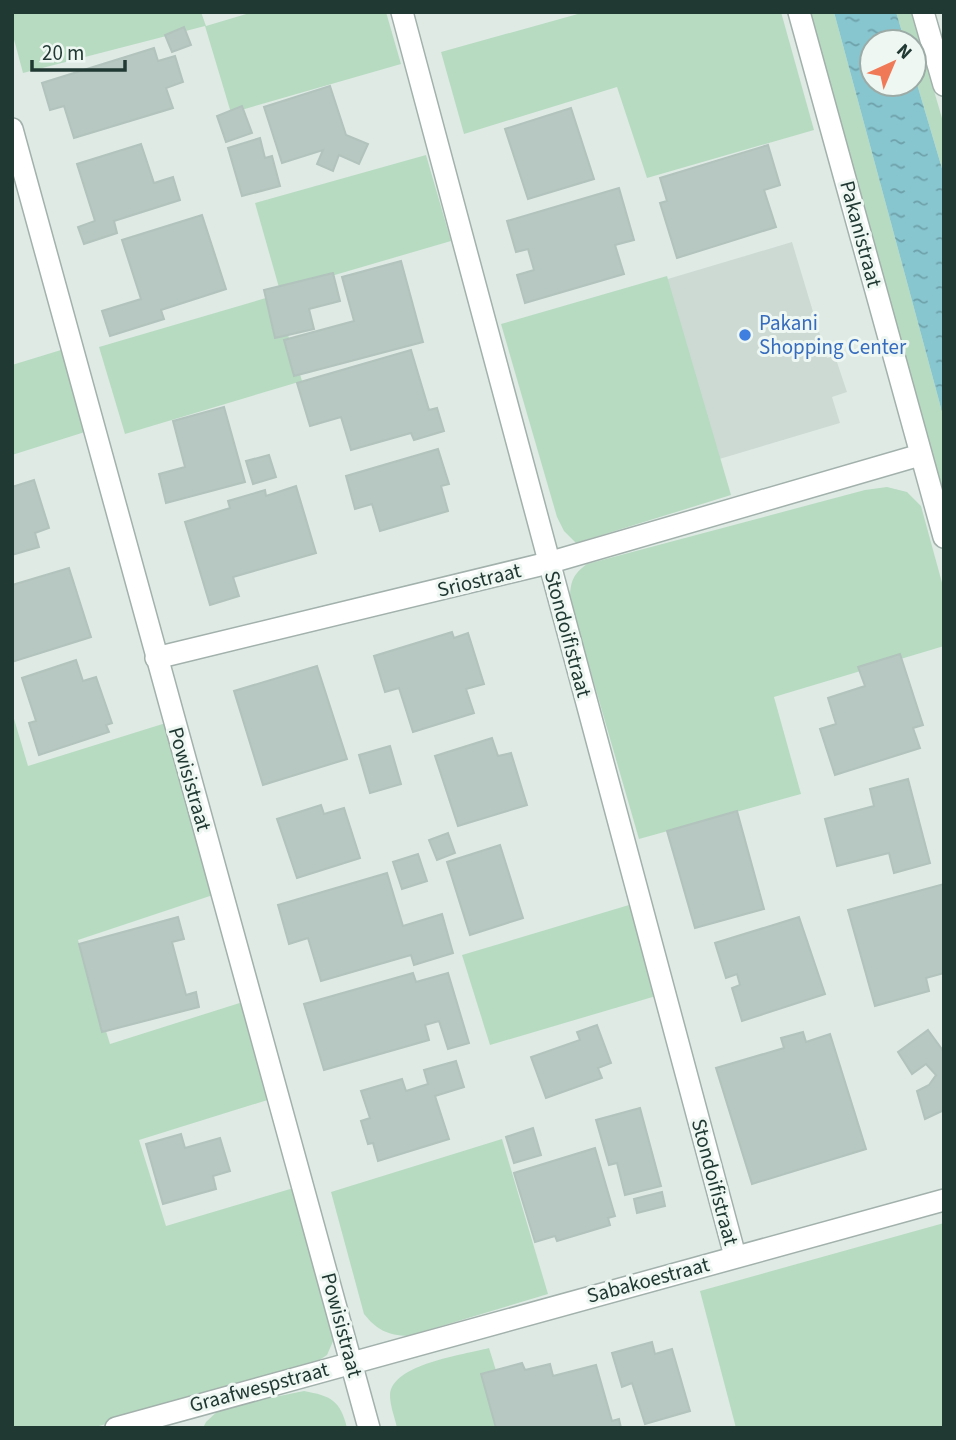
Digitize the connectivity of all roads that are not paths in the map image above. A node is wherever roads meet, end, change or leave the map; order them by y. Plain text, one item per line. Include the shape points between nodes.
1 (402, 12) edge
2 (799, 12) edge
3 (923, 12) edge
4 (944, 85) edge
5 (12, 129) edge
6 (920, 454) junction
7 (944, 537) edge
8 (548, 564) junction
9 (156, 658) junction
10 (944, 1200) edge
11 (735, 1256) junction
12 (352, 1362) junction
13 (168, 1420) edge
14 (116, 1428) edge
15 (369, 1428) edge

1 - 8 street, Stondoifistraat
2 - 6 street, Pakanistraat
3 - 4 street
5 - 9 street, Powisistraat
6 - 7 street, Pakanistraat
6 - 8 street, Sriostraat
8 - 9 street, Sriostraat
8 - 11 street, Stondoifistraat
9 - 12 street, Powisistraat
10 - 11 street, Sabakoestraat
11 - 12 street, Sabakoestraat
12 - 13 street, Graafwespstraat
12 - 15 street, Powisistraat
13 - 14 street, Graafwespstraat

